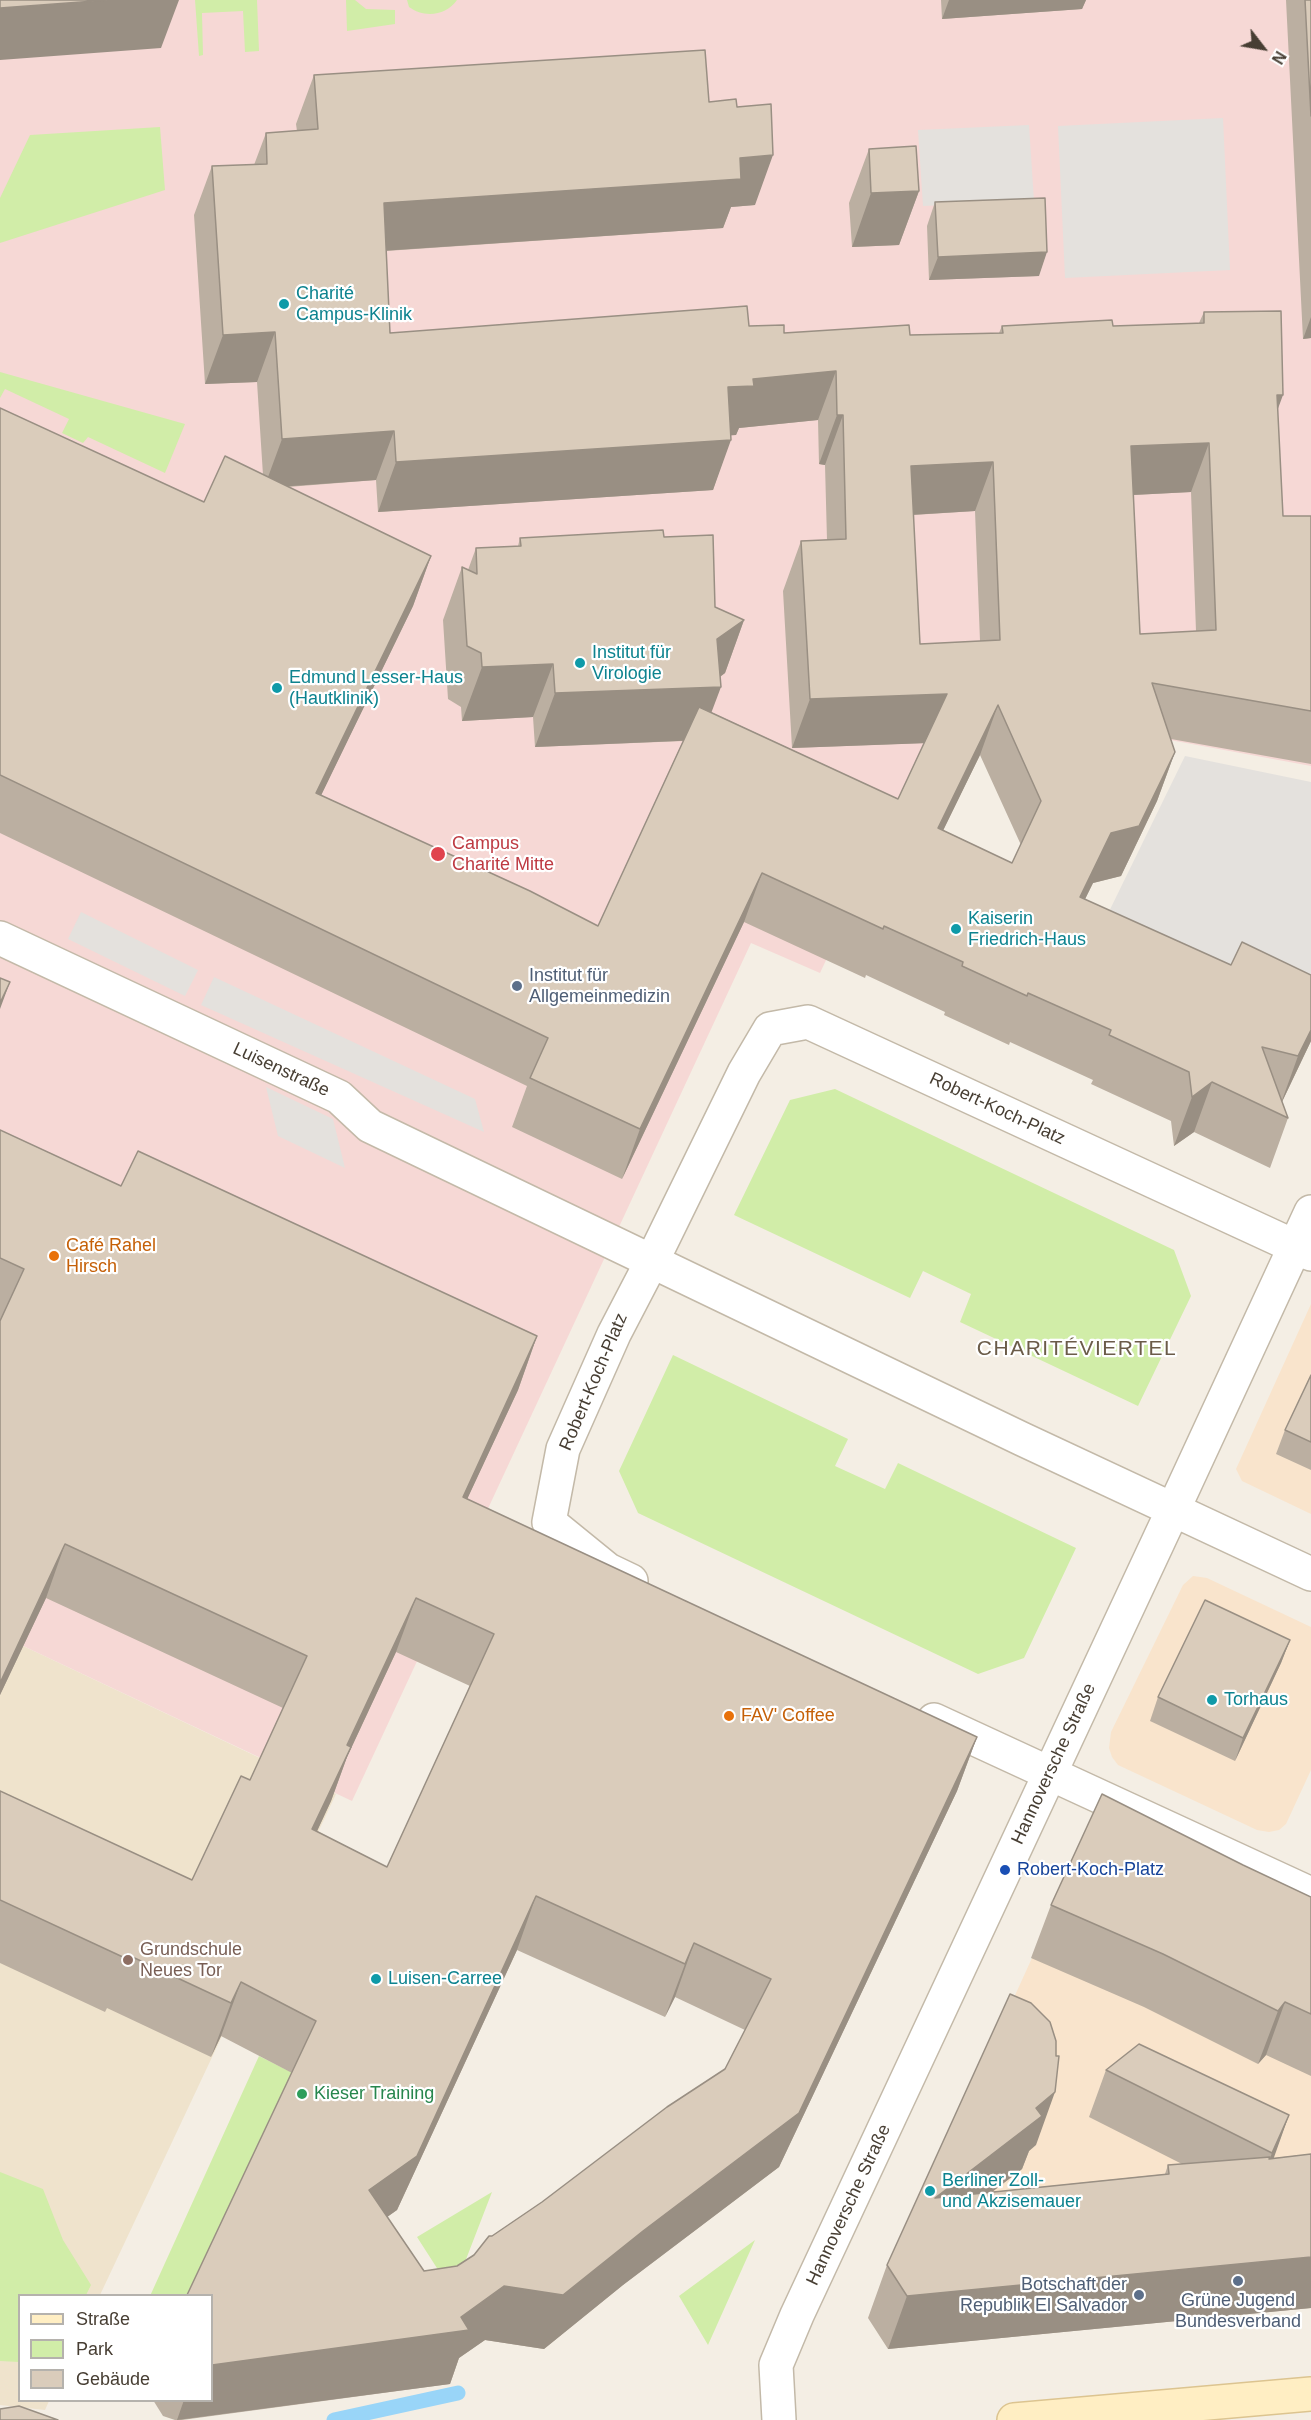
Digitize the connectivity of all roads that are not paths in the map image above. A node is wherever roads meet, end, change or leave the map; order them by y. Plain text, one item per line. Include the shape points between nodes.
1 (0, 938) edge
2 (1311, 1212) edge
3 (1303, 1251) edge
4 (652, 1261) junction
5 (1173, 1510) junction
6 (1311, 1574) edge
7 (661, 1595) edge
8 (907, 1708) edge
9 (1050, 1774) junction
10 (1311, 1894) edge
11 (1311, 2394) edge
12 (778, 2420) edge
13 (1014, 2420) edge

1 - 4 street, Luisenstraße via 339,1097 370,1126
2 - 3 street, Hannoversche Straße
3 - 4 street, Robert-Koch-Platz via 808,1022 770,1029 744,1073
3 - 5 street, Hannoversche Straße
4 - 5 street
4 - 7 street, Robert-Koch-Platz via 623,1313 563,1449 549,1522 608,1570
5 - 6 street
5 - 9 street, Hannoversche Straße
8 - 9 street
9 - 10 street
9 - 12 street, Hannoversche Straße via 776,2365
11 - 13 main road

